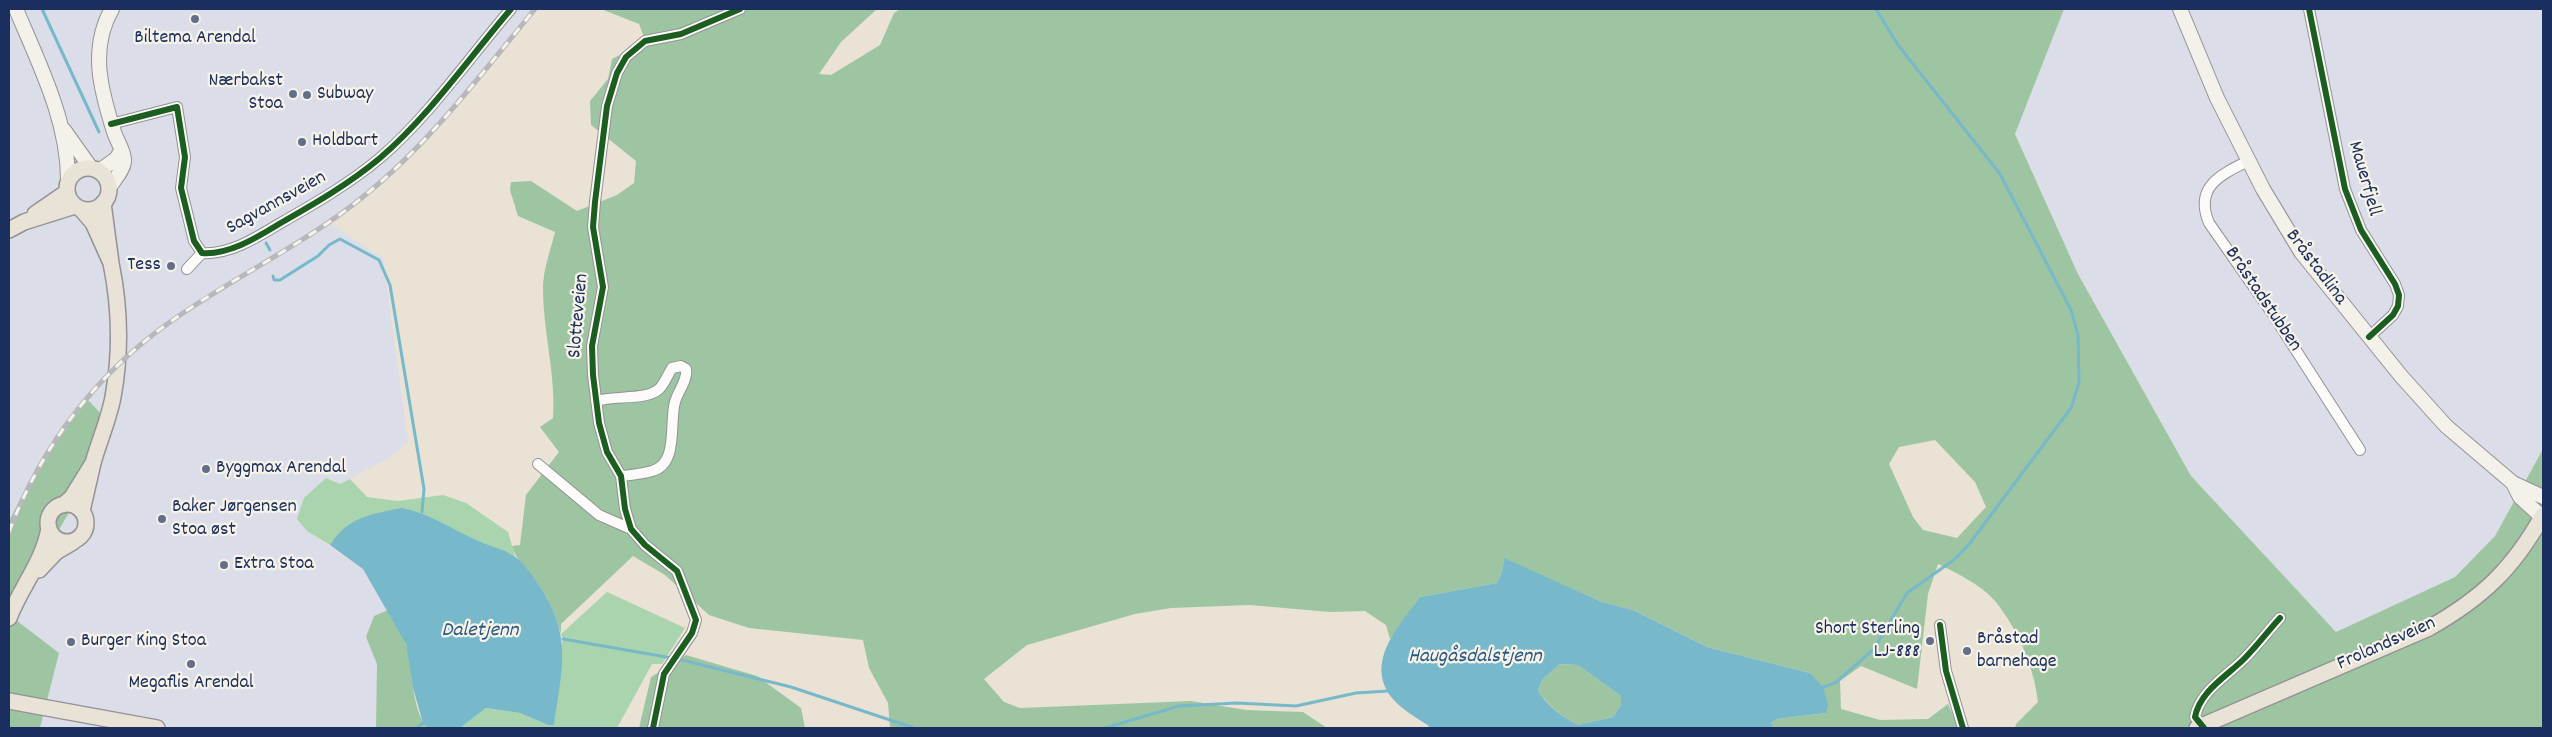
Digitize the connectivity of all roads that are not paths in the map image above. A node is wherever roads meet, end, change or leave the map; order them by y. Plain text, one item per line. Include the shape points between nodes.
1 (16, 9) edge
2 (112, 9) edge
3 (510, 9) edge
4 (740, 9) edge
5 (2180, 9) edge
6 (2309, 9) edge
7 (111, 124) junction
8 (63, 129) junction
9 (120, 151) junction
10 (2248, 161) junction
11 (95, 170) junction
12 (67, 187) junction
13 (108, 188) junction
14 (103, 203) junction
15 (78, 207) junction
16 (24, 222) junction
17 (9, 230) edge
18 (202, 253) junction
19 (112, 263) junction
20 (187, 269) dead end
21 (2369, 338) junction
22 (596, 401) junction
23 (2360, 450) dead end
24 (93, 463) junction
25 (538, 464) dead end
26 (621, 476) junction
27 (2513, 483) junction
28 (2543, 497) edge
29 (62, 505) junction
30 (82, 511) junction
31 (2543, 516) edge
32 (49, 528) junction
33 (631, 529) junction
34 (73, 542) junction
35 (32, 576) junction
36 (9, 618) edge
37 (2280, 618) dead end
38 (1940, 625) dead end
39 (13, 702) edge
40 (129, 726) edge
41 (157, 728) edge
42 (653, 728) edge
43 (1963, 728) edge
44 (2201, 728) edge

1 - 8 main road
2 - 7 main road via 98,45 103,94
3 - 18 street, Sagvannsveien via 405,134 381,157 330,194 268,231 226,251
4 - 22 street, Slotteveien via 681,34 645,41 626,57 617,73 607,106 593,227 603,287 592,346
5 - 10 main road, Bråstadlina via 2207,76
6 - 21 street, Mauerfjell via 2345,190 2361,230 2399,295 2393,315
7 - 9 main road
7 - 18 street via 177,107 185,157 181,188 194,241
8 - 11 main road
8 - 12 main road via 68,158
9 - 11 main road via 116,159
9 - 13 main road via 124,164
10 - 21 main road, Bråstadlina via 2301,252
10 - 23 street, Bråstadstubben via 2213,181 2205,199 2205,215
11 - 12 main road via 79,170
11 - 13 main road via 104,176
12 - 15 main road
12 - 16 main road
13 - 14 main road
14 - 15 main road via 93,209
14 - 19 main road
15 - 16 main road
15 - 19 main road via 93,223
16 - 17 main road
18 - 20 street
19 - 24 main road via 119,328 113,397
21 - 27 main road, Bråstadlina via 2446,426
22 - 26 street, Slotteveien via 607,452
22 - 26 street via 653,393 661,387 672,368 681,366 686,369 687,376 674,403 669,455 663,466 653,471
24 - 29 main road via 72,497
24 - 30 main road
25 - 33 street, Slotteveien via 600,515
26 - 33 street, Slotteveien
27 - 28 main road, Bråstadlina
27 - 31 main road, Bråstadlina via 2520,497
29 - 30 main road via 73,505
29 - 32 main road via 50,516
30 - 34 main road via 86,529
31 - 44 main road, Frolandsveien via 2512,562 2480,595 2461,609 2428,628
32 - 34 main road via 51,534 61,541
32 - 35 main road via 46,544
33 - 42 street, Slotteveien via 677,571 696,620 692,633 664,674
34 - 35 main road via 56,552
35 - 36 main road
37 - 44 street via 2244,660 2197,705 2195,716
38 - 43 street via 1946,671
39 - 40 main road
40 - 41 main road

